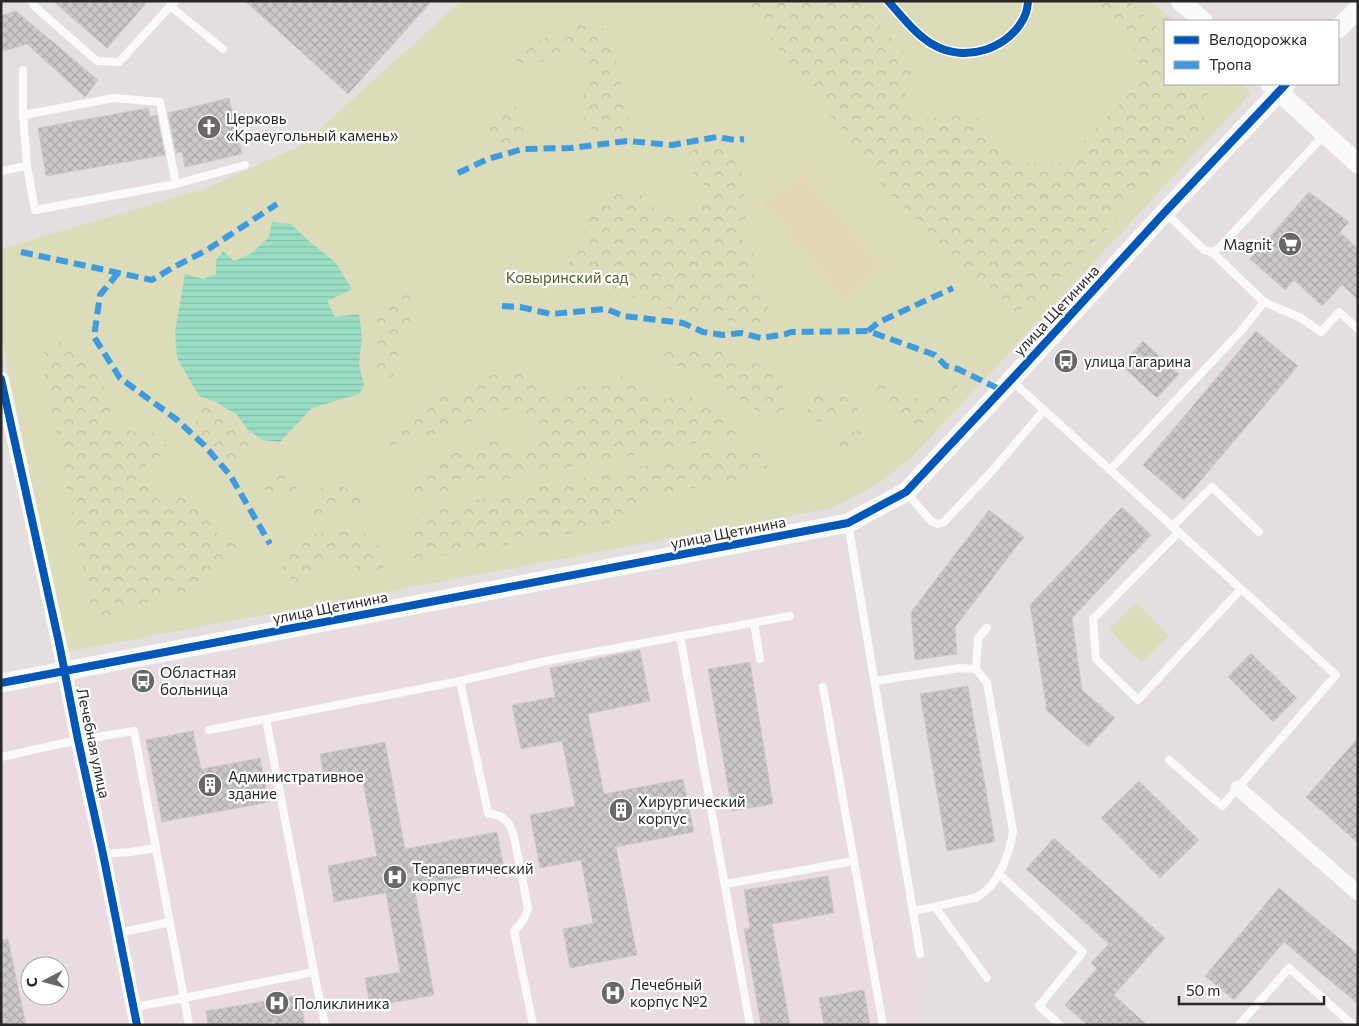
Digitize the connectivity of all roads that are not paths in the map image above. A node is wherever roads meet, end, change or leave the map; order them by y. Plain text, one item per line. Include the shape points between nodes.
1 (32, 1) edge
2 (1180, 1) edge
3 (173, 4) edge
4 (1358, 8) edge
5 (1202, 20) edge
6 (1339, 28) edge
7 (223, 48) dead end
8 (23, 70) dead end
9 (1278, 86) edge
10 (23, 115) junction
11 (1325, 134) junction
12 (1358, 164) edge
13 (245, 165) dead end
14 (27, 166) junction
15 (1, 171) edge
16 (176, 184) junction
17 (1165, 212) junction
18 (1212, 252) junction
19 (1264, 302) junction
20 (1358, 329) edge
21 (1, 379) edge
22 (1011, 380) junction
23 (1044, 410) junction
24 (1110, 470) junction
25 (906, 492) junction
26 (848, 523) junction
27 (1172, 526) junction
28 (1178, 532) junction
29 (1259, 532) dead end
30 (1241, 590) junction
31 (790, 616) dead end
32 (754, 623) junction
33 (987, 628) dead end
34 (680, 636) junction
35 (760, 659) dead end
36 (976, 669) junction
37 (65, 670) junction
38 (460, 681) junction
39 (875, 681) junction
40 (1, 683) edge
41 (823, 687) dead end
42 (266, 719) junction
43 (210, 730) dead end
44 (78, 740) junction
45 (1, 757) edge
46 (1170, 760) dead end
47 (1238, 788) junction
48 (156, 848) junction
49 (103, 854) junction
50 (854, 861) junction
51 (999, 874) junction
52 (725, 884) junction
53 (1358, 893) edge
54 (935, 906) junction
55 (913, 911) junction
56 (170, 922) junction
57 (119, 933) junction
58 (920, 954) dead end
59 (314, 972) junction
60 (987, 978) dead end
61 (184, 998) junction
62 (134, 1007) junction
63 (137, 1025) edge
64 (189, 1025) edge
65 (325, 1025) edge
66 (533, 1025) edge
67 (750, 1025) edge
68 (883, 1025) edge
69 (1060, 1025) edge
70 (1239, 1025) edge
71 (1353, 1025) edge

1 - 3 lane via 97,61 119,62
2 - 5 street
3 - 7 lane
4 - 6 street
8 - 10 lane
9 - 11 street
9 - 17 street, улица Щетинина
10 - 14 lane
10 - 16 lane via 114,98 160,102
11 - 12 street
11 - 18 lane
13 - 16 lane
14 - 15 lane
14 - 16 lane via 35,210
17 - 18 lane via 1204,250
17 - 22 street, улица Щетинина
18 - 19 lane
19 - 20 lane via 1301,318 1321,332 1339,312
19 - 24 lane via 1242,331
21 - 37 street, Лечебная улица
22 - 23 lane
22 - 25 street, улица Щетинина
23 - 24 lane
23 - 25 lane via 944,522 931,521
24 - 27 lane
25 - 26 street, улица Щетинина
26 - 37 street, улица Щетинина
26 - 39 lane
27 - 28 lane
27 - 29 lane via 1212,487
28 - 30 lane
28 - 30 lane via 1093,619 1096,659 1138,700
30 - 47 lane via 1336,675
31 - 32 lane
32 - 34 lane
32 - 35 lane
33 - 36 lane via 978,638
34 - 38 lane
34 - 52 lane
36 - 39 lane via 960,668
36 - 51 lane via 987,683 1013,831
37 - 40 street, улица Щетинина
37 - 44 street, Лечебная улица
38 - 42 lane
38 - 66 lane via 488,813 507,820 512,827 528,908 526,917 514,931
39 - 55 lane
41 - 50 lane
42 - 43 lane
42 - 59 lane
44 - 45 lane
44 - 48 lane via 134,731
44 - 49 street, Лечебная улица
46 - 47 lane via 1222,806
47 - 53 street
48 - 49 lane
48 - 56 lane
49 - 57 street, Лечебная улица
50 - 52 lane
50 - 68 lane
51 - 54 lane via 976,898
51 - 69 lane via 1083,952 1039,1006
52 - 67 lane
54 - 55 lane
54 - 60 lane
55 - 58 lane
56 - 57 lane
56 - 61 lane
57 - 62 street, Лечебная улица
59 - 61 lane
59 - 65 lane
61 - 62 lane
61 - 64 lane
62 - 63 street, Лечебная улица
70 - 71 lane via 1289,968

